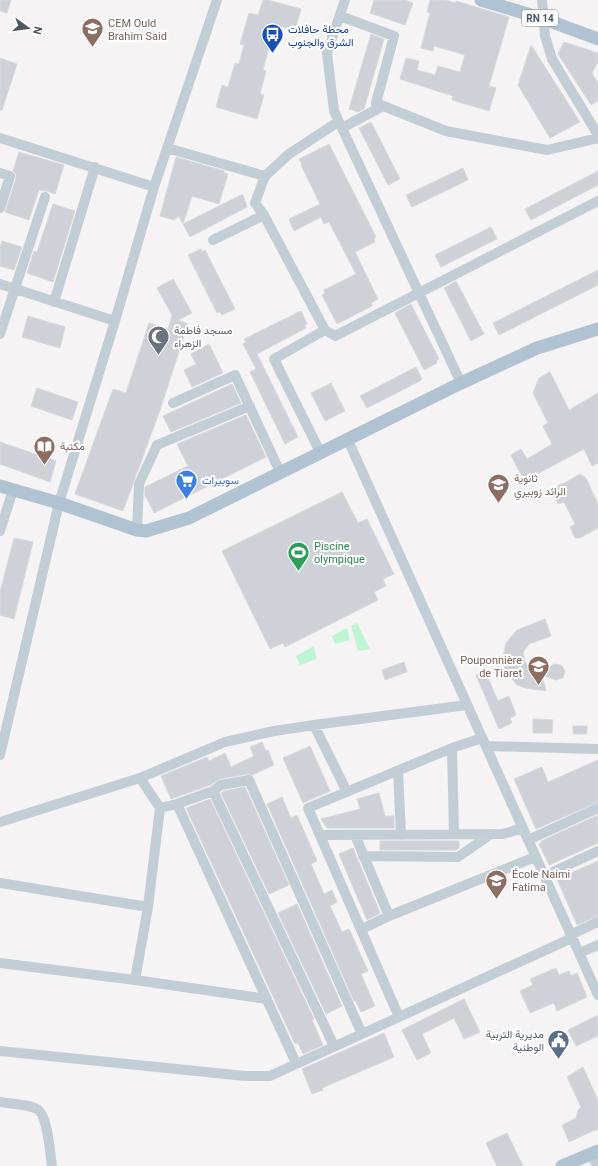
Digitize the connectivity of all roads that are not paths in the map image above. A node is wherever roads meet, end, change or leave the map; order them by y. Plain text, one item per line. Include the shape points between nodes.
1 (217, 0) edge
2 (345, 0) edge
3 (480, 0) edge
4 (542, 0) edge
5 (340, 16) junction
6 (544, 20) junction
7 (598, 39) edge
8 (384, 106) junction
9 (340, 125) junction
10 (598, 135) edge
11 (0, 138) edge
12 (598, 138) edge
13 (167, 148) junction
14 (94, 168) junction
15 (0, 173) edge
16 (265, 176) junction
17 (154, 187) junction
18 (45, 197) dead end
19 (598, 201) edge
20 (0, 208) edge
21 (264, 215) junction
22 (213, 240) dead end
23 (0, 284) edge
24 (16, 289) junction
25 (419, 294) junction
26 (54, 302) junction
27 (115, 321) junction
28 (598, 329) edge
29 (325, 330) junction
30 (0, 334) edge
31 (461, 383) junction
32 (173, 403) dead end
33 (250, 406) junction
34 (347, 438) junction
35 (320, 452) junction
36 (280, 472) junction
37 (0, 486) edge
38 (13, 490) junction
39 (59, 503) junction
40 (137, 530) junction
41 (0, 531) edge
42 (467, 705) junction
43 (4, 712) edge
44 (314, 725) junction
45 (484, 742) junction
46 (452, 748) junction
47 (598, 749) edge
48 (0, 755) edge
49 (398, 771) junction
50 (140, 778) junction
51 (213, 791) junction
52 (347, 792) junction
53 (177, 804) junction
54 (160, 808) junction
55 (598, 808) edge
56 (0, 822) edge
57 (522, 828) junction
58 (454, 834) junction
59 (491, 834) junction
60 (320, 835) junction
61 (355, 835) junction
62 (401, 835) junction
63 (528, 840) junction
64 (598, 851) edge
65 (363, 856) junction
66 (535, 856) junction
67 (544, 876) junction
68 (0, 883) edge
69 (148, 907) junction
70 (389, 916) junction
71 (598, 922) edge
72 (362, 929) junction
73 (571, 937) junction
74 (598, 945) edge
75 (579, 953) junction
76 (0, 963) edge
77 (135, 980) junction
78 (598, 995) edge
79 (267, 999) junction
80 (399, 1017) junction
81 (362, 1034) junction
82 (334, 1046) junction
83 (0, 1051) edge
84 (296, 1063) junction
85 (0, 1102) edge
86 (594, 1153) edge
87 (52, 1166) edge
88 (562, 1166) edge
89 (598, 1166) edge

1 - 13 street
2 - 5 street
3 - 6 main road, RN 14
4 - 6 street
5 - 8 street via 394,36 376,103
5 - 9 street via 327,53 334,112
6 - 7 main road, RN 14
6 - 10 street via 545,36 552,59
8 - 9 street
8 - 12 street via 446,130 547,150
9 - 16 street via 289,154
9 - 25 street
11 - 14 street
13 - 16 street
13 - 17 street
14 - 17 street
14 - 26 street
15 - 20 street via 10,176
16 - 21 street via 255,202
17 - 27 street
18 - 24 street
19 - 25 street
21 - 22 street
21 - 29 street
23 - 24 street
24 - 26 street
24 - 30 street
25 - 29 street via 335,336
25 - 31 street
26 - 27 street
27 - 39 street
28 - 31 main road via 537,348
29 - 35 street via 274,359
31 - 34 main road
32 - 33 street via 235,375
33 - 36 street
33 - 40 street via 157,446 139,484
34 - 35 main road
34 - 42 street
35 - 36 main road
36 - 40 main road via 189,518 146,531
37 - 38 main road
38 - 39 main road
38 - 41 street
39 - 40 main road
39 - 43 street
42 - 44 street
42 - 45 street
43 - 48 street
44 - 50 street via 225,742
44 - 52 street
45 - 46 street
45 - 47 street
45 - 57 street
46 - 49 street
46 - 58 street
49 - 52 street
49 - 62 street
50 - 54 street
50 - 56 street
51 - 53 street
51 - 81 street via 221,785 249,780
51 - 82 street
52 - 60 street via 308,808
53 - 54 street
53 - 79 street
54 - 69 street
55 - 63 street
57 - 59 street via 503,834
57 - 63 street
58 - 59 street
58 - 62 street
59 - 65 street via 458,857
60 - 61 street
60 - 72 street
61 - 62 street
61 - 65 street
63 - 66 street
64 - 67 street
65 - 70 street
66 - 67 street
66 - 70 street
67 - 73 street
68 - 69 street
69 - 77 street
70 - 72 street
71 - 73 street
72 - 80 street
73 - 75 street
73 - 80 street
74 - 75 street
75 - 78 street
76 - 77 street
77 - 79 street
79 - 84 street
80 - 81 street
81 - 82 street
82 - 84 street
83 - 84 street via 245,1076 270,1076
85 - 87 street via 32,1108 42,1114 46,1122
86 - 88 main road
86 - 89 street

